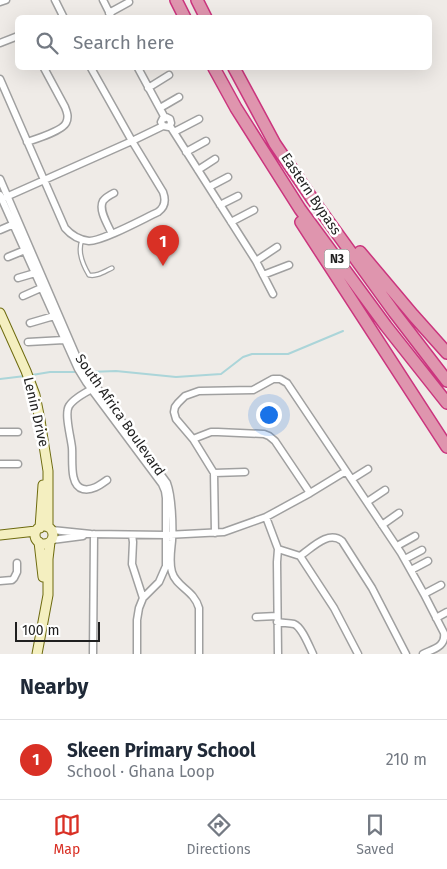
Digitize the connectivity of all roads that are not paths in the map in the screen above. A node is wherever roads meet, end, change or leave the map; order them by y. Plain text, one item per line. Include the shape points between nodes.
1 (6, 0) edge
2 (55, 0) edge
3 (102, 0) edge
4 (176, 0) edge
5 (197, 0) edge
6 (0, 2) edge
7 (129, 2) dead end
8 (62, 15) edge
9 (110, 15) edge
10 (184, 15) edge
11 (204, 15) edge
12 (15, 37) edge
13 (0, 43) edge
14 (45, 70) edge
15 (92, 70) edge
16 (141, 70) edge
17 (215, 70) edge
18 (235, 70) edge
19 (169, 75) dead end
20 (0, 79) edge
21 (242, 82) junction
22 (148, 88) junction
23 (179, 97) dead end
24 (160, 108) junction
25 (236, 108) junction
26 (199, 119) dead end
27 (166, 126) junction
28 (174, 132) junction
29 (132, 141) junction
30 (206, 141) dead end
31 (27, 142) junction
32 (186, 152) junction
33 (215, 159) dead end
34 (198, 170) junction
35 (228, 177) dead end
36 (0, 179) edge
37 (44, 181) junction
38 (209, 187) junction
39 (114, 193) dead end
40 (238, 196) dead end
41 (2, 197) edge
42 (220, 205) junction
43 (254, 210) dead end
44 (231, 222) junction
45 (14, 224) junction
46 (0, 230) edge
47 (112, 234) junction
48 (82, 240) junction
49 (277, 247) dead end
50 (25, 250) junction
51 (8, 257) dead end
52 (256, 261) junction
53 (289, 265) dead end
54 (112, 268) dead end
55 (35, 273) junction
56 (263, 275) junction
57 (18, 278) dead end
58 (41, 288) junction
59 (273, 294) dead end
60 (23, 296) dead end
61 (0, 313) edge
62 (54, 316) junction
63 (30, 323) dead end
64 (64, 340) junction
65 (28, 342) dead end
66 (447, 353) edge
67 (447, 381) edge
68 (94, 387) junction
69 (447, 403) edge
70 (0, 432) edge
71 (18, 432) dead end
72 (192, 439) junction
73 (447, 447) edge
74 (0, 464) edge
75 (18, 464) dead end
76 (368, 469) dead end
77 (346, 471) junction
78 (244, 472) dead end
79 (214, 473) junction
80 (352, 479) junction
81 (107, 480) dead end
82 (385, 490) dead end
83 (310, 493) junction
84 (367, 502) junction
85 (399, 513) dead end
86 (266, 517) junction
87 (382, 524) junction
88 (42, 533) junction
89 (215, 533) junction
90 (93, 534) junction
91 (132, 535) junction
92 (169, 535) junction
93 (415, 536) dead end
94 (0, 537) edge
95 (51, 541) junction
96 (397, 546) junction
97 (278, 549) junction
98 (422, 550) dead end
99 (300, 556) junction
100 (405, 559) junction
101 (428, 561) dead end
102 (18, 563) dead end
103 (411, 570) junction
104 (0, 581) edge
105 (176, 581) junction
106 (159, 582) junction
107 (441, 585) dead end
108 (424, 594) junction
109 (144, 598) junction
110 (45, 607) junction
111 (447, 612) edge
112 (256, 617) dead end
113 (436, 618) junction
114 (278, 620) junction
115 (37, 654) edge
116 (93, 654) edge
117 (137, 654) edge
118 (199, 654) edge
119 (278, 654) edge
120 (314, 654) edge
121 (358, 654) edge
122 (406, 654) edge
123 (423, 654) edge

1 - 6 street
2 - 8 street
3 - 9 street
4 - 10 highway
5 - 11 highway
7 - 9 street
12 - 13 street
14 - 31 street via 65,107 67,121 61,128
15 - 29 street
16 - 22 street
17 - 25 highway, Eastern Bypass / N3
18 - 21 highway, Eastern Bypass / N3
19 - 22 street
20 - 31 street
21 - 66 highway via 357,248
21 - 67 highway, Eastern Bypass / N3 via 275,144 313,200
22 - 24 street
23 - 24 street
24 - 27 street
25 - 69 highway, Eastern Bypass / N3 via 300,209
25 - 73 highway via 269,172
26 - 28 street
27 - 28 street
27 - 29 street
28 - 32 street
29 - 37 street
29 - 47 street via 165,200 158,212
30 - 32 street
31 - 37 street
32 - 34 street
33 - 34 street
34 - 38 street
35 - 38 street
36 - 41 street, South Africa Boulevard
37 - 41 street
37 - 48 street via 65,228
38 - 42 street
39 - 47 street via 102,204
40 - 42 street
41 - 45 street, South Africa Boulevard
41 - 68 street, South Africa Boulevard
42 - 44 street
43 - 44 street
44 - 52 street
45 - 46 street
45 - 50 street, South Africa Boulevard
47 - 48 street via 96,240
48 - 54 lane via 80,254 88,274 94,276
49 - 52 street
50 - 51 street
50 - 55 street, South Africa Boulevard
52 - 56 street
53 - 56 street
55 - 57 street
55 - 58 street, South Africa Boulevard
56 - 59 street
58 - 60 street
58 - 62 street, South Africa Boulevard
61 - 88 street, Lenin Drive via 30,379 36,402 46,456
62 - 63 street
62 - 64 street, South Africa Boulevard
64 - 65 street
64 - 68 street, South Africa Boulevard via 86,382
68 - 81 street via 68,408 73,478 75,484 84,489 96,487
68 - 92 street, South Africa Boulevard via 163,487
70 - 71 street
72 - 77 street via 175,415 175,407 185,396 198,390 253,390 273,379 280,379 287,383
72 - 79 street
72 - 83 street via 211,432 269,436
74 - 75 street
76 - 80 street
77 - 80 street
77 - 83 street
78 - 79 street
79 - 89 street
80 - 84 street
82 - 84 street
83 - 86 street
84 - 87 street
85 - 87 street
86 - 89 street
86 - 97 street
87 - 96 street
88 - 90 street
88 - 94 street
88 - 95 street via 45,544
88 - 95 street via 54,535
88 - 110 street
89 - 92 street
90 - 91 street
90 - 95 street
90 - 116 street
91 - 92 street
91 - 109 street via 132,564
92 - 105 street, South Africa Boulevard via 171,571
92 - 106 street, South Africa Boulevard via 166,566
93 - 96 street
95 - 110 street
96 - 100 street
97 - 99 street
97 - 114 street
98 - 100 street
99 - 121 street via 334,608
99 - 122 street via 325,539 331,537 342,542 372,588
100 - 103 street
101 - 103 street
102 - 104 street via 14,578
103 - 108 street
105 - 106 street
105 - 118 street via 198,603
106 - 109 street, South Africa Boulevard
107 - 108 street
108 - 113 street
109 - 117 street, South Africa Boulevard via 138,608
110 - 115 street
111 - 113 street
112 - 114 street
113 - 123 street via 445,637 442,644
114 - 119 street
114 - 120 street via 297,626

